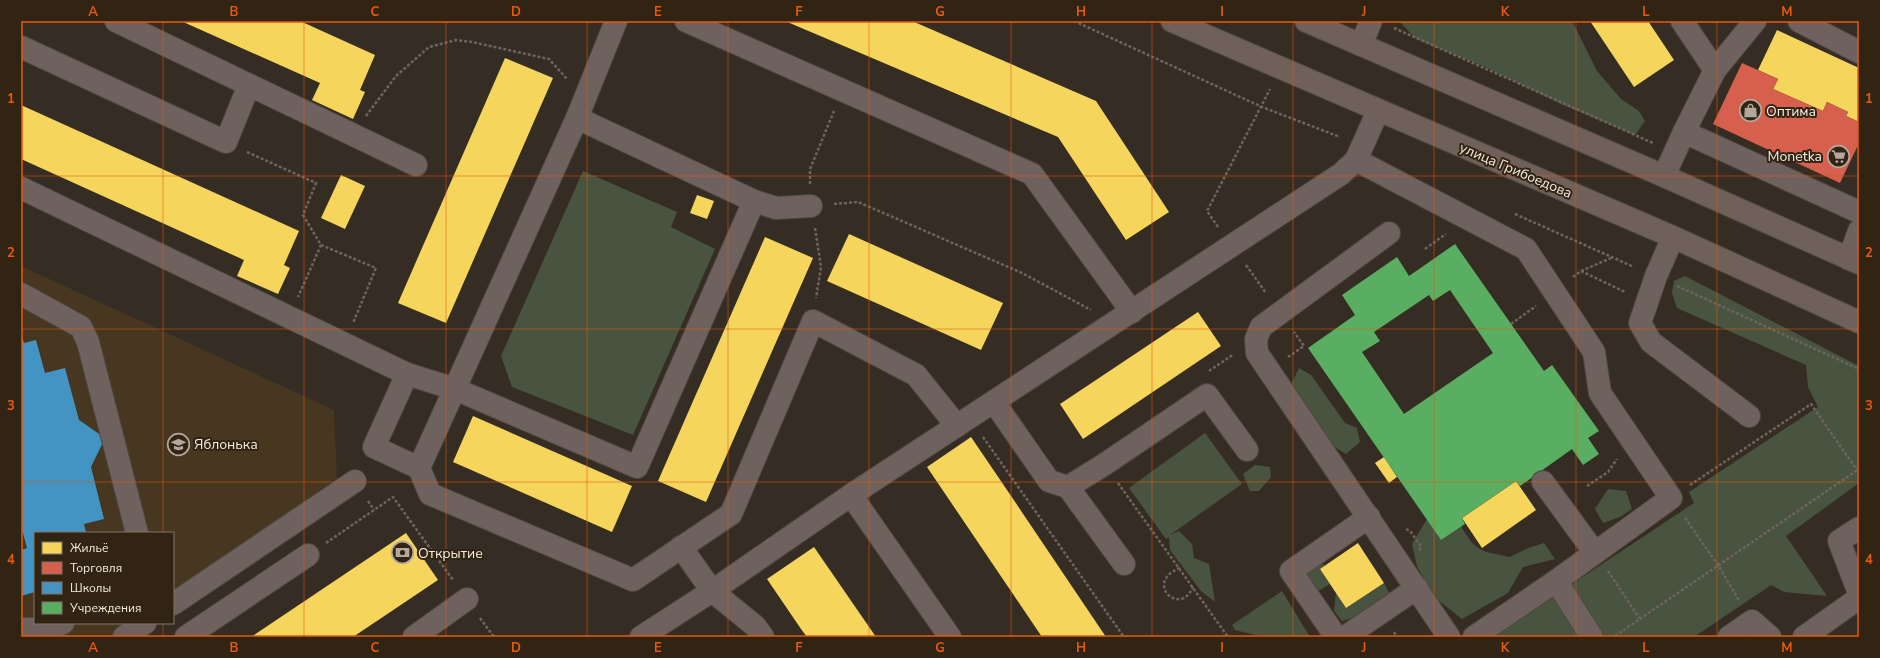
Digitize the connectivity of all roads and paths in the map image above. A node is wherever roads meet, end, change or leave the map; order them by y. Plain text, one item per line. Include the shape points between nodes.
1 (116, 21) edge
2 (616, 21) edge
3 (686, 21) edge
4 (1172, 21) edge
5 (1306, 21) edge
6 (1371, 21) edge
7 (1755, 21) edge
8 (1799, 21) edge
9 (1690, 24) edge
10 (1391, 27) dead end
11 (1361, 45) junction
12 (21, 47) edge
13 (1859, 52) edge
14 (1281, 68) junction
15 (1715, 70) junction
16 (249, 85) junction
17 (581, 109) junction
18 (1378, 111) junction
19 (1684, 132) junction
20 (352, 134) junction
21 (226, 142) junction
22 (1675, 153) junction
23 (1356, 160) junction
24 (416, 165) dead end
25 (1664, 176) junction
26 (21, 188) edge
27 (754, 200) junction
28 (811, 206) joint
29 (1859, 212) edge
30 (1859, 231) edge
31 (1389, 233) dead end
32 (1447, 234) dead end
33 (1673, 237) junction
34 (321, 245) junction
35 (1231, 245) junction
36 (1425, 249) dead end
37 (1612, 258) dead end
38 (1854, 261) edge
39 (21, 294) edge
40 (1646, 302) junction
41 (1280, 312) junction
42 (289, 317) junction
43 (1123, 317) junction
44 (1859, 322) edge
45 (1256, 339) junction
46 (344, 344) junction
47 (1283, 361) dead end
48 (407, 374) junction
49 (1204, 374) dead end
50 (455, 389) junction
51 (994, 402) junction
52 (1749, 416) dead end
53 (964, 422) junction
54 (1247, 450) dead end
55 (1618, 457) dead end
56 (1105, 464) junction
57 (419, 468) junction
58 (1858, 470) edge
59 (355, 481) dead end
60 (1543, 482) dead end
61 (1587, 486) dead end
62 (1068, 487) junction
63 (851, 495) junction
64 (1671, 498) junction
65 (1369, 517) junction
66 (1859, 528) edge
67 (1404, 529) dead end
68 (137, 532) edge
69 (272, 537) junction
70 (682, 548) junction
71 (1418, 553) dead end
72 (1595, 553) junction
73 (300, 560) junction
74 (1124, 564) dead end
75 (1718, 566) junction
76 (1180, 568) junction
77 (1556, 581) junction
78 (1193, 588) junction
79 (1417, 588) junction
80 (712, 591) junction
81 (1859, 593) edge
82 (1859, 598) edge
83 (467, 599) junction
84 (174, 603) edge
85 (1640, 619) junction
86 (1752, 621) junction
87 (144, 624) edge
88 (21, 629) edge
89 (50, 630) edge
90 (1394, 632) dead end
91 (124, 637) edge
92 (186, 637) edge
93 (414, 637) edge
94 (494, 637) edge
95 (641, 637) edge
96 (763, 637) edge
97 (950, 637) edge
98 (1124, 637) edge
99 (1228, 637) edge
100 (1336, 637) edge
101 (1345, 637) edge
102 (1397, 637) edge
103 (1449, 637) edge
104 (1474, 637) edge
105 (1592, 637) edge
106 (1614, 637) edge
107 (1729, 637) edge
108 (1770, 637) edge
109 (1804, 637) edge

1 - 16 street
2 - 17 street
3 - 43 street via 1032,174
4 - 14 main road, улица Грибоедова
5 - 11 main road
6 - 11 street
7 - 15 street
8 - 13 street
9 - 15 street
10 - 22 path
11 - 25 main road
12 - 21 street
14 - 18 main road, улица Грибоедова
14 - 35 path via 1207,211
15 - 19 street
16 - 20 street
16 - 21 street
17 - 20 path via 548,59 456,40 429,47 396,76
17 - 27 street
17 - 50 street
18 - 23 street
18 - 33 main road, улица Грибоедова
19 - 22 street
19 - 29 street
20 - 24 street
21 - 34 path via 316,183 303,215
22 - 25 street
23 - 35 street via 1341,174
23 - 64 street via 1526,248 1594,352 1600,393
25 - 38 main road
26 - 42 street
27 - 28 street via 776,208
27 - 50 street via 637,467
28 - 43 path via 858,202
30 - 38 street
31 - 41 street
32 - 36 path
33 - 40 street
33 - 44 main road, улица Грибоедова
34 - 42 path
34 - 46 path via 376,268
35 - 41 path
35 - 43 street
37 - 40 path via 1581,271
39 - 68 street via 81,327 88,342
40 - 52 street via 1640,323 1651,342
41 - 45 street via 1261,327
41 - 47 path via 1304,346
42 - 46 street
43 - 51 street
45 - 49 path
45 - 65 street via 1257,353
46 - 48 street
48 - 50 street
48 - 57 street via 374,447
50 - 57 street
51 - 53 street
51 - 62 street via 1049,481
53 - 63 street
53 - 70 street via 916,375 813,321 731,514
53 - 98 path
54 - 56 street via 1207,395
55 - 61 path via 1608,472
56 - 62 street
56 - 76 path
57 - 70 street via 430,494 633,580
58 - 64 path via 1811,404
58 - 75 path
59 - 69 street
60 - 72 street
62 - 74 street
63 - 80 street
63 - 97 street
64 - 72 street
64 - 75 path
65 - 79 street
65 - 100 street via 1291,572
66 - 81 street via 1839,541
67 - 71 path via 1410,531 1421,546
69 - 73 street
69 - 84 street
70 - 80 street
72 - 77 street
72 - 85 path
73 - 83 path via 393,497
73 - 92 street
75 - 85 path
75 - 86 path
76 - 78 path
76 - 78 path via 1166,575 1164,588 1167,594 1179,600 1190,594
77 - 104 street
77 - 105 street
78 - 99 path
79 - 101 street
79 - 103 street
80 - 95 street
80 - 96 street via 755,626
82 - 109 street
83 - 93 street
83 - 94 path
85 - 106 path
86 - 107 street
86 - 108 street
87 - 91 street
88 - 89 street
90 - 102 path

